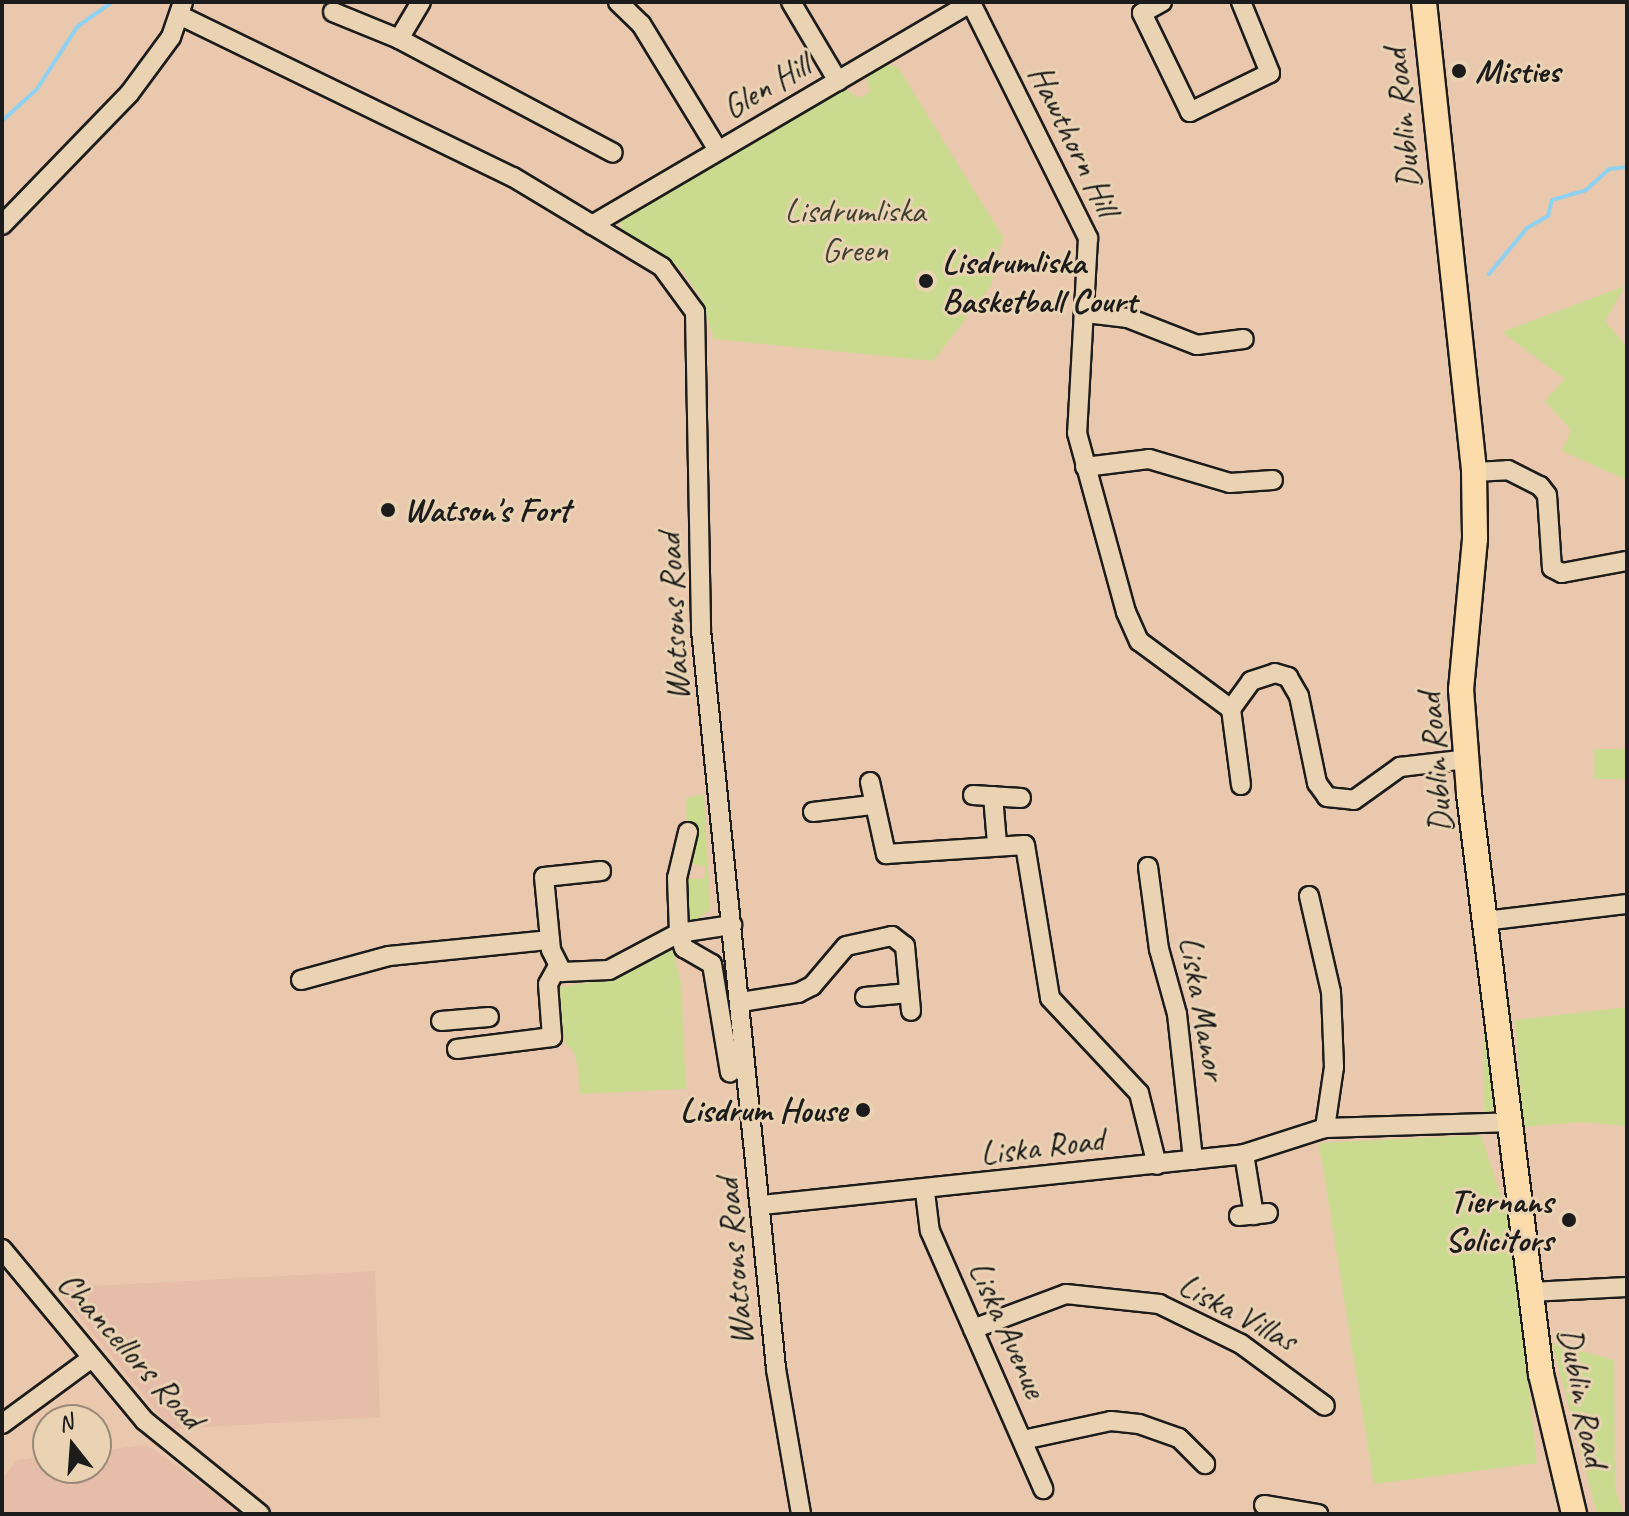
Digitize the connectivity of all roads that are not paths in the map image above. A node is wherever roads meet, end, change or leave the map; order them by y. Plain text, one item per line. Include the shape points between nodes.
1 (421, 2) edge
2 (618, 2) edge
3 (791, 2) edge
4 (935, 2) edge
5 (972, 2) edge
6 (1162, 2) edge
7 (1241, 2) edge
8 (1424, 2) edge
9 (181, 7) edge
10 (333, 12) dead end
11 (943, 21) junction
12 (399, 39) junction
13 (838, 81) junction
14 (718, 150) junction
15 (613, 153) dead end
16 (2, 225) edge
17 (592, 225) junction
18 (1086, 313) junction
19 (1244, 339) dead end
20 (1085, 467) junction
21 (1474, 472) junction
22 (1273, 480) dead end
23 (1627, 561) edge
24 (1231, 709) junction
25 (1467, 759) junction
26 (870, 782) dead end
27 (1241, 785) dead end
28 (973, 795) dead end
29 (993, 796) junction
30 (1021, 798) dead end
31 (872, 805) junction
32 (813, 812) dead end
33 (688, 832) dead end
34 (997, 844) junction
35 (1148, 867) dead end
36 (601, 871) dead end
37 (1309, 896) dead end
38 (1627, 904) edge
39 (1484, 921) junction
40 (732, 925) junction
41 (679, 933) junction
42 (550, 940) junction
43 (557, 968) junction
44 (301, 980) dead end
45 (865, 997) dead end
46 (741, 1002) junction
47 (489, 1017) dead end
48 (467, 1019) junction
49 (441, 1021) dead end
50 (730, 1073) dead end
51 (1512, 1122) junction
52 (1325, 1128) junction
53 (1244, 1154) junction
54 (1193, 1160) junction
55 (1157, 1165) junction
56 (925, 1192) junction
57 (762, 1205) junction
58 (1254, 1215) dead end
59 (2, 1249) edge
60 (1627, 1287) edge
61 (1530, 1292) junction
62 (973, 1329) junction
63 (89, 1360) junction
64 (1325, 1406) dead end
65 (2, 1424) edge
66 (1023, 1440) junction
67 (1205, 1464) dead end
68 (1043, 1489) dead end
69 (1264, 1505) dead end
70 (260, 1514) edge
71 (801, 1514) edge
72 (1318, 1514) edge
73 (1574, 1514) edge

1 - 12 street
2 - 14 street via 641,24
3 - 13 street
4 - 11 street
5 - 11 street, Glen Hill
5 - 18 street, Hawthorn Hill via 1088,238
6 - 7 street via 1142,13 1190,112 1270,73
8 - 21 main road, Dublin Road
9 - 16 street via 154,62 111,115
9 - 17 street, Watsons Road via 513,177
10 - 12 street
11 - 13 street, Glen Hill
12 - 15 street
13 - 14 street, Glen Hill
14 - 17 street, Glen Hill
17 - 40 street, Watsons Road via 662,267 681,287 699,332 701,630
18 - 19 street via 1128,318 1197,345
18 - 20 street, Hawthorn Hill via 1075,393
20 - 22 street via 1149,459 1230,483
20 - 24 street, Hawthorn Hill via 1139,641
21 - 23 street via 1508,470 1540,486 1547,495 1552,568 1562,573
21 - 25 main road, Dublin Road via 1475,539 1461,689
24 - 25 street via 1251,681 1275,673 1288,677 1299,696 1317,783 1327,797 1342,803 1400,767
24 - 27 street
25 - 39 main road, Dublin Road
26 - 31 street
28 - 29 street
29 - 30 street
29 - 34 street
31 - 32 street
31 - 34 street via 886,854
33 - 41 street via 677,878
34 - 55 street via 1014,842 1029,853 1050,998 1139,1093
35 - 54 street, Liska Manor via 1159,949 1177,1014
36 - 42 street via 543,869
37 - 52 street via 1331,992 1334,1067
38 - 39 street
39 - 51 main road, Dublin Road
40 - 41 street
40 - 46 street, Watsons Road
41 - 43 street via 609,970 569,974
41 - 50 street via 684,948 712,964
42 - 43 street
42 - 44 street via 389,956
43 - 48 street via 548,984 552,1037 464,1048
45 - 46 street via 910,1002 905,946 892,936 871,936 846,946 812,986
46 - 57 street, Watsons Road
47 - 48 street
48 - 49 street
51 - 52 street, Liska Road
51 - 61 main road, Dublin Road
52 - 53 street, Liska Road
53 - 54 street, Liska Road
53 - 58 street
54 - 55 street, Liska Road
55 - 56 street, Liska Road
56 - 57 street, Liska Road
56 - 62 street, Liska Avenue via 930,1231
57 - 71 street, Watsons Road via 776,1369
59 - 63 street, Chancellors Road
60 - 61 street
61 - 73 main road, Dublin Road via 1551,1430
62 - 64 street, Liska Villas via 1066,1294 1159,1304 1264,1358
62 - 66 street, Liska Avenue
63 - 65 street
63 - 70 street, Chancellors Road via 180,1452
66 - 67 street via 1111,1421 1139,1424 1179,1438
66 - 68 street, Liska Avenue
69 - 72 street

